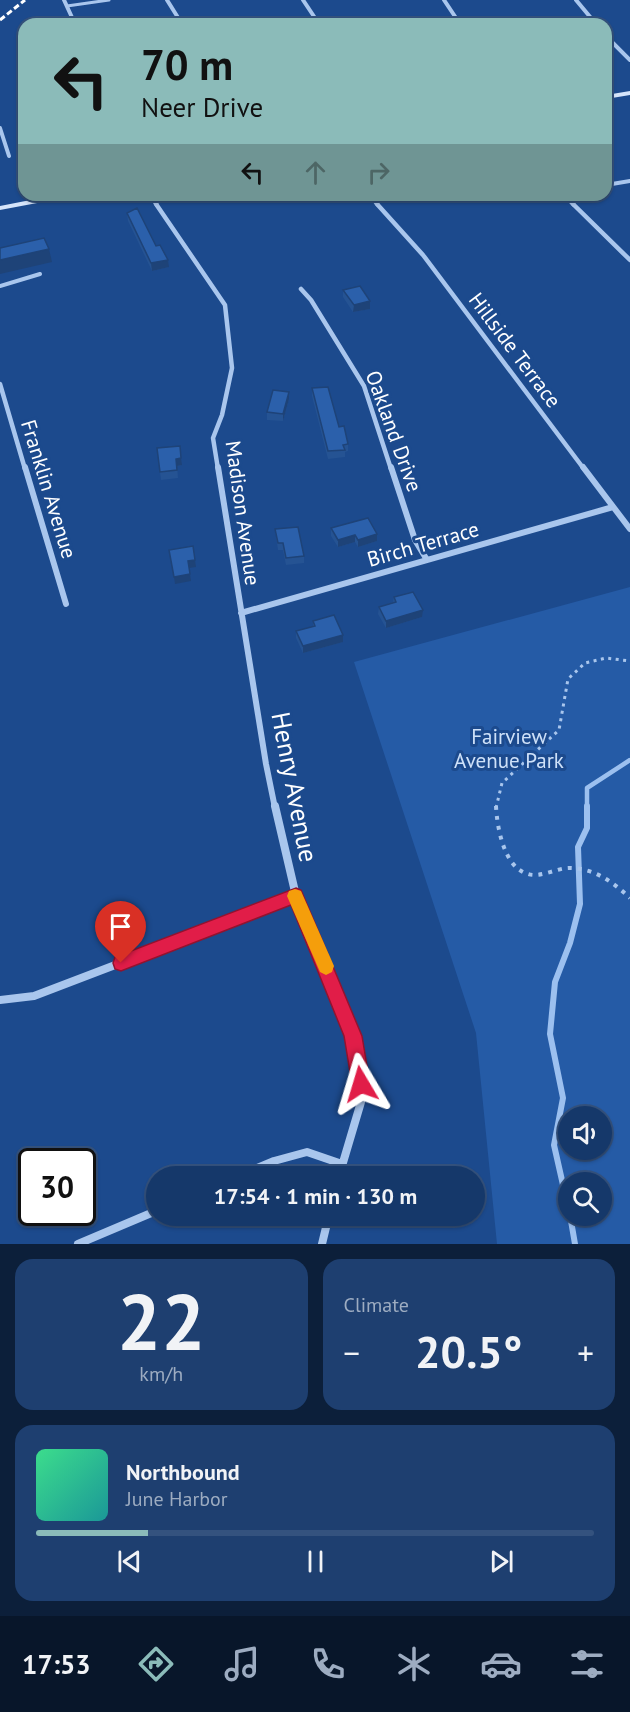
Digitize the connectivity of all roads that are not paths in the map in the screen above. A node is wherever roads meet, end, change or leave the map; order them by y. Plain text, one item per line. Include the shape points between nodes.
1 (64, 0) edge
2 (109, 0) edge
3 (167, 0) edge
4 (303, 0) edge
5 (444, 0) edge
6 (576, 0) edge
7 (67, 6) junction
8 (72, 18) edge
9 (178, 18) edge
10 (315, 18) edge
11 (456, 18) edge
12 (591, 18) edge
13 (612, 42) edge
14 (630, 60) edge
15 (630, 93) edge
16 (612, 96) edge
17 (0, 128) edge
18 (9, 156) dead end
19 (630, 181) edge
20 (612, 184) edge
21 (37, 201) edge
22 (154, 201) edge
23 (374, 201) edge
24 (570, 201) edge
25 (0, 208) edge
26 (630, 260) edge
27 (40, 274) dead end
28 (0, 286) edge
29 (301, 289) dead end
30 (0, 384) edge
31 (613, 507) junction
32 (630, 529) edge
33 (427, 560) junction
34 (66, 604) dead end
35 (241, 613) junction
36 (247, 644) joint
37 (296, 896) junction
38 (0, 1000) edge
39 (342, 1164) joint
40 (262, 1166) edge
41 (146, 1215) edge
42 (326, 1226) edge
43 (78, 1244) edge
44 (322, 1244) edge

1 - 7 street
2 - 7 lane
3 - 9 street
4 - 10 street
5 - 11 street
6 - 12 street
7 - 8 street
13 - 14 street
15 - 16 main road
17 - 18 street
19 - 20 street
21 - 25 main road
22 - 35 street, Madison Avenue via 225,305 232,368 213,438
23 - 31 street, Hillside Terrace via 423,255
24 - 26 street
27 - 28 lane
29 - 33 street, Oakland Drive via 364,386 415,540
30 - 34 street, Franklin Avenue
31 - 32 street, Hillside Terrace
31 - 33 street, Birch Terrace
33 - 35 street, Birch Terrace
35 - 36 street, Madison Avenue
36 - 37 street, Henry Avenue via 266,764
37 - 38 street via 34,996
37 - 39 street, Henry Avenue via 353,1036 360,1068 361,1102
39 - 40 street via 307,1152
41 - 43 street
42 - 44 street

